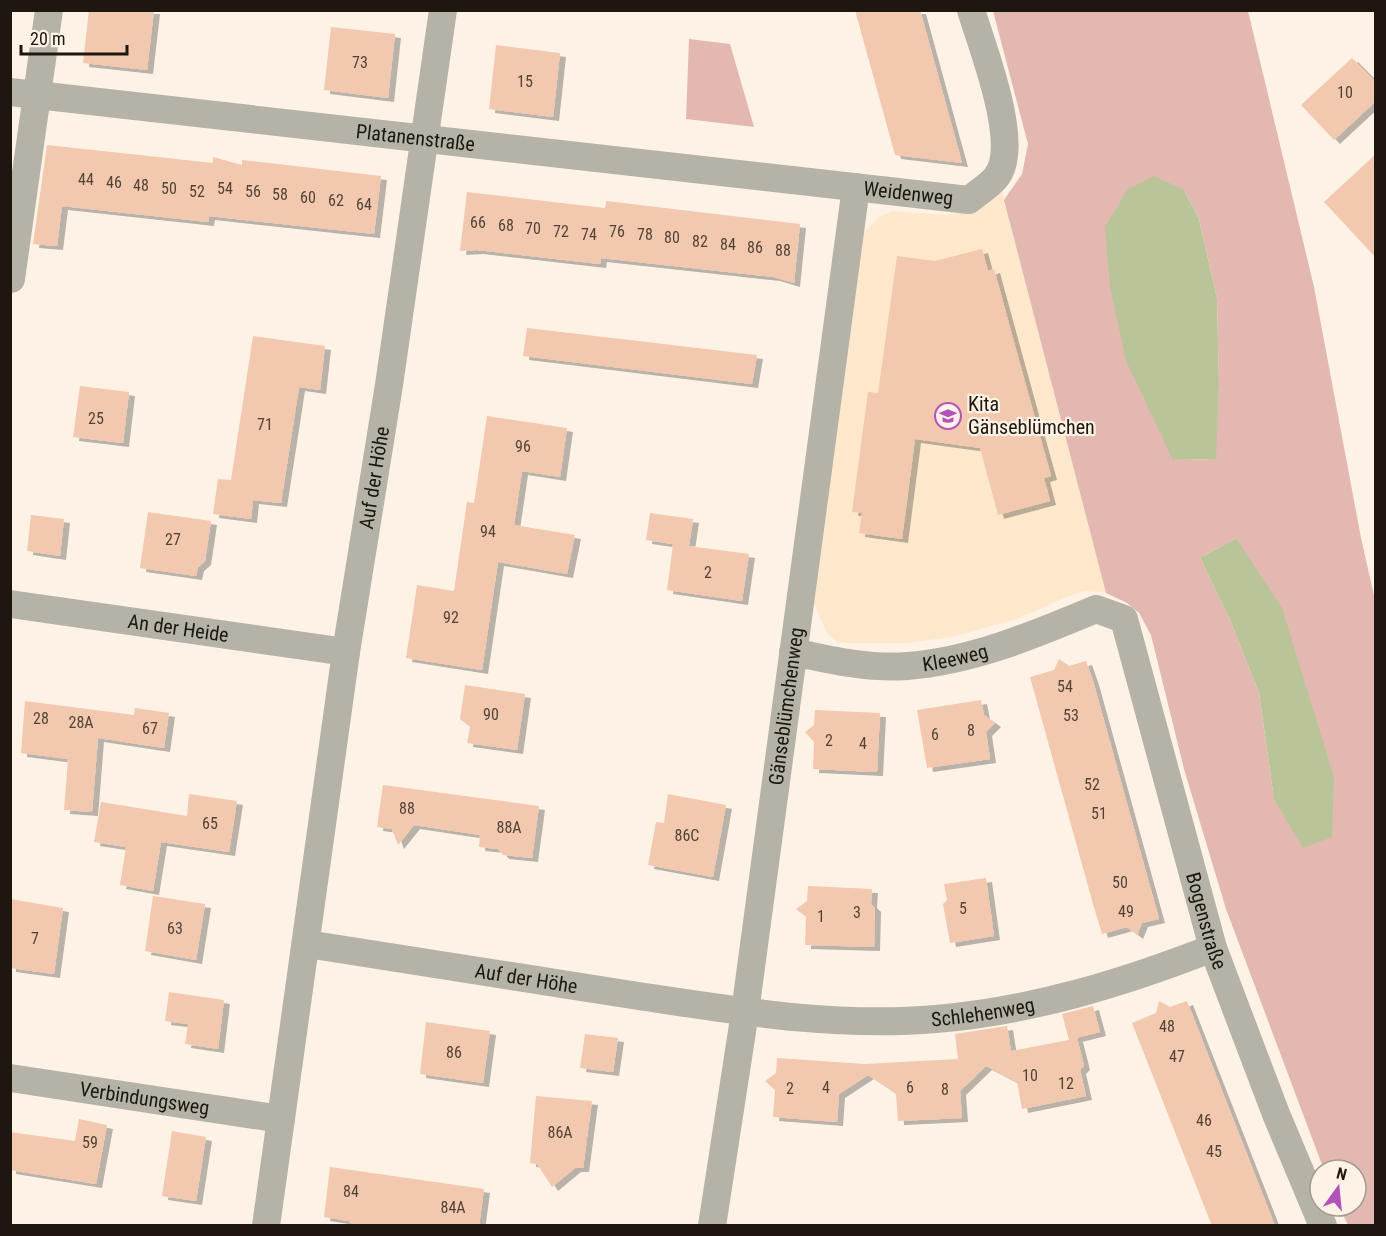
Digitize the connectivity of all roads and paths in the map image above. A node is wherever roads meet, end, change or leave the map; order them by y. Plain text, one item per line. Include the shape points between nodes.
1 (49, 10) edge
2 (443, 10) edge
3 (971, 10) edge
4 (24, 94) edge
5 (425, 140) junction
6 (819, 182) joint
7 (856, 187) junction
8 (11, 279) edge
9 (10, 604) edge
10 (1109, 613) joint
11 (346, 652) junction
12 (793, 652) junction
13 (307, 944) junction
14 (1213, 948) junction
15 (746, 1012) junction
16 (10, 1078) edge
17 (281, 1119) junction
18 (266, 1226) edge
19 (712, 1226) edge
20 (1323, 1226) edge

1 - 4 street
2 - 5 street, Auf der Höhe
3 - 7 street, Weidenweg via 1003,117 1005,152 998,176 969,200
4 - 5 street, Platanenstraße
4 - 8 street
5 - 6 street, Platanenstraße
5 - 11 street, Auf der Höhe
6 - 7 street, Weidenweg
7 - 12 street, Gänseblümchenweg
9 - 11 street, An der Heide
10 - 12 street, Kleeweg via 1096,609 1024,638 962,656 907,666 846,663
10 - 14 street, Bogenstraße via 1124,619
11 - 13 street, Auf der Höhe
12 - 15 street, Gänseblümchenweg
13 - 15 street, Auf der Höhe
13 - 17 street, Auf der Höhe
14 - 15 street, Schlehenweg via 1068,998 936,1019 849,1022
14 - 20 street, Bogenstraße
15 - 19 street, Gänseblümchenweg
16 - 17 street, Verbindungsweg
17 - 18 street, Auf der Höhe

